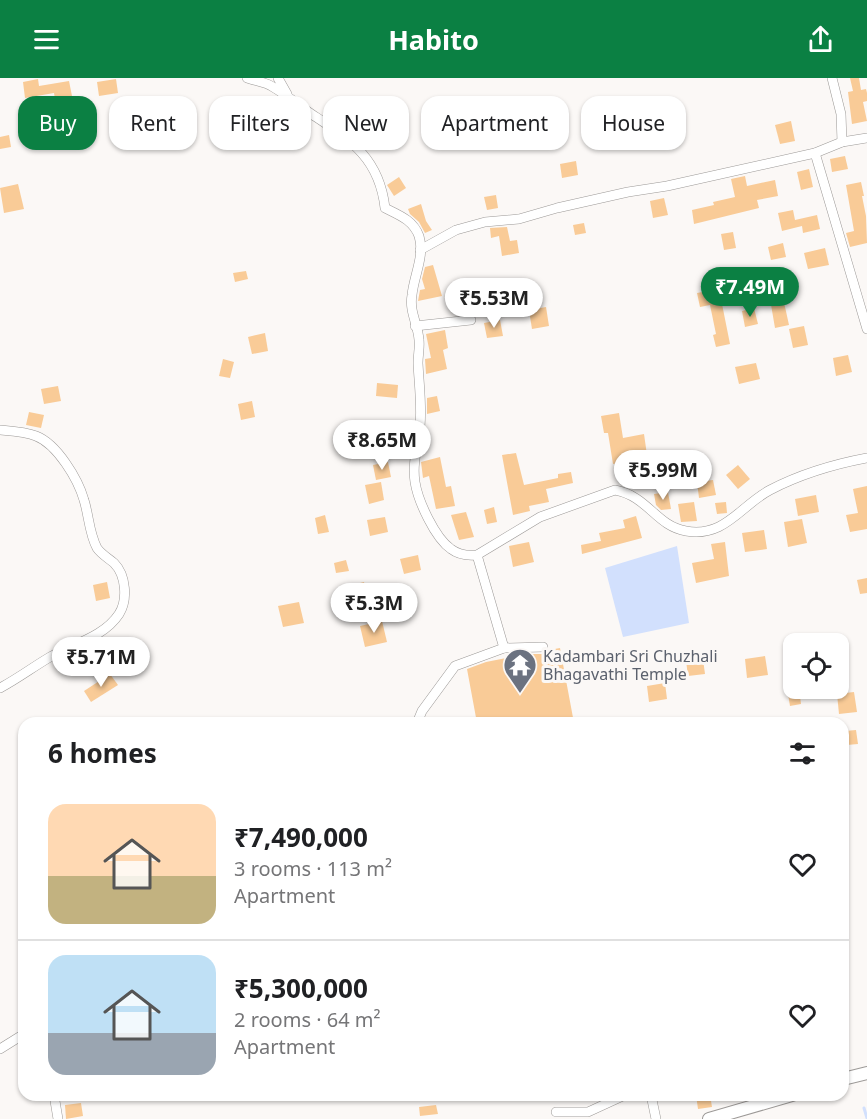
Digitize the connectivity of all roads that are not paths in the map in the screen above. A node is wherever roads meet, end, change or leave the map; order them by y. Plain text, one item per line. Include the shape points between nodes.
1 (247, 78) edge
2 (278, 78) edge
3 (832, 78) edge
4 (286, 96) edge
5 (288, 96) edge
6 (311, 112) edge
7 (867, 138) edge
8 (842, 142) junction
9 (815, 153) junction
10 (420, 250) junction
11 (471, 320) dead end
12 (415, 326) junction
13 (867, 329) edge
14 (0, 430) edge
15 (867, 458) edge
16 (477, 555) junction
17 (543, 647) dead end
18 (504, 648) junction
19 (0, 688) edge
20 (420, 717) edge
21 (18, 1038) edge
22 (0, 1049) edge
23 (867, 1073) edge
24 (849, 1078) edge
25 (55, 1101) edge
26 (612, 1101) edge
27 (652, 1101) edge
28 (771, 1101) edge
29 (556, 1113) dead end
30 (58, 1119) edge
31 (656, 1119) edge
32 (709, 1119) edge

1 - 4 street via 272,86
2 - 5 street
3 - 8 street via 841,114
6 - 10 street via 340,131 362,152 379,182 385,208 410,220
7 - 8 street
8 - 9 street
9 - 10 street via 519,219 485,222 456,230
9 - 13 street
10 - 12 street via 412,295
11 - 12 street
12 - 16 street via 420,339 421,402 414,482 433,528 450,549 465,556
14 - 19 street via 36,435 51,445 78,480 91,533 98,550 116,565 125,601 108,627
15 - 16 street via 769,491 725,525 707,531 686,531 665,523 642,501 615,490 540,517
16 - 18 street
17 - 18 street
18 - 20 street via 455,666
21 - 22 street
23 - 24 street
25 - 30 street
26 - 29 street via 588,1112
27 - 31 street
28 - 32 street

